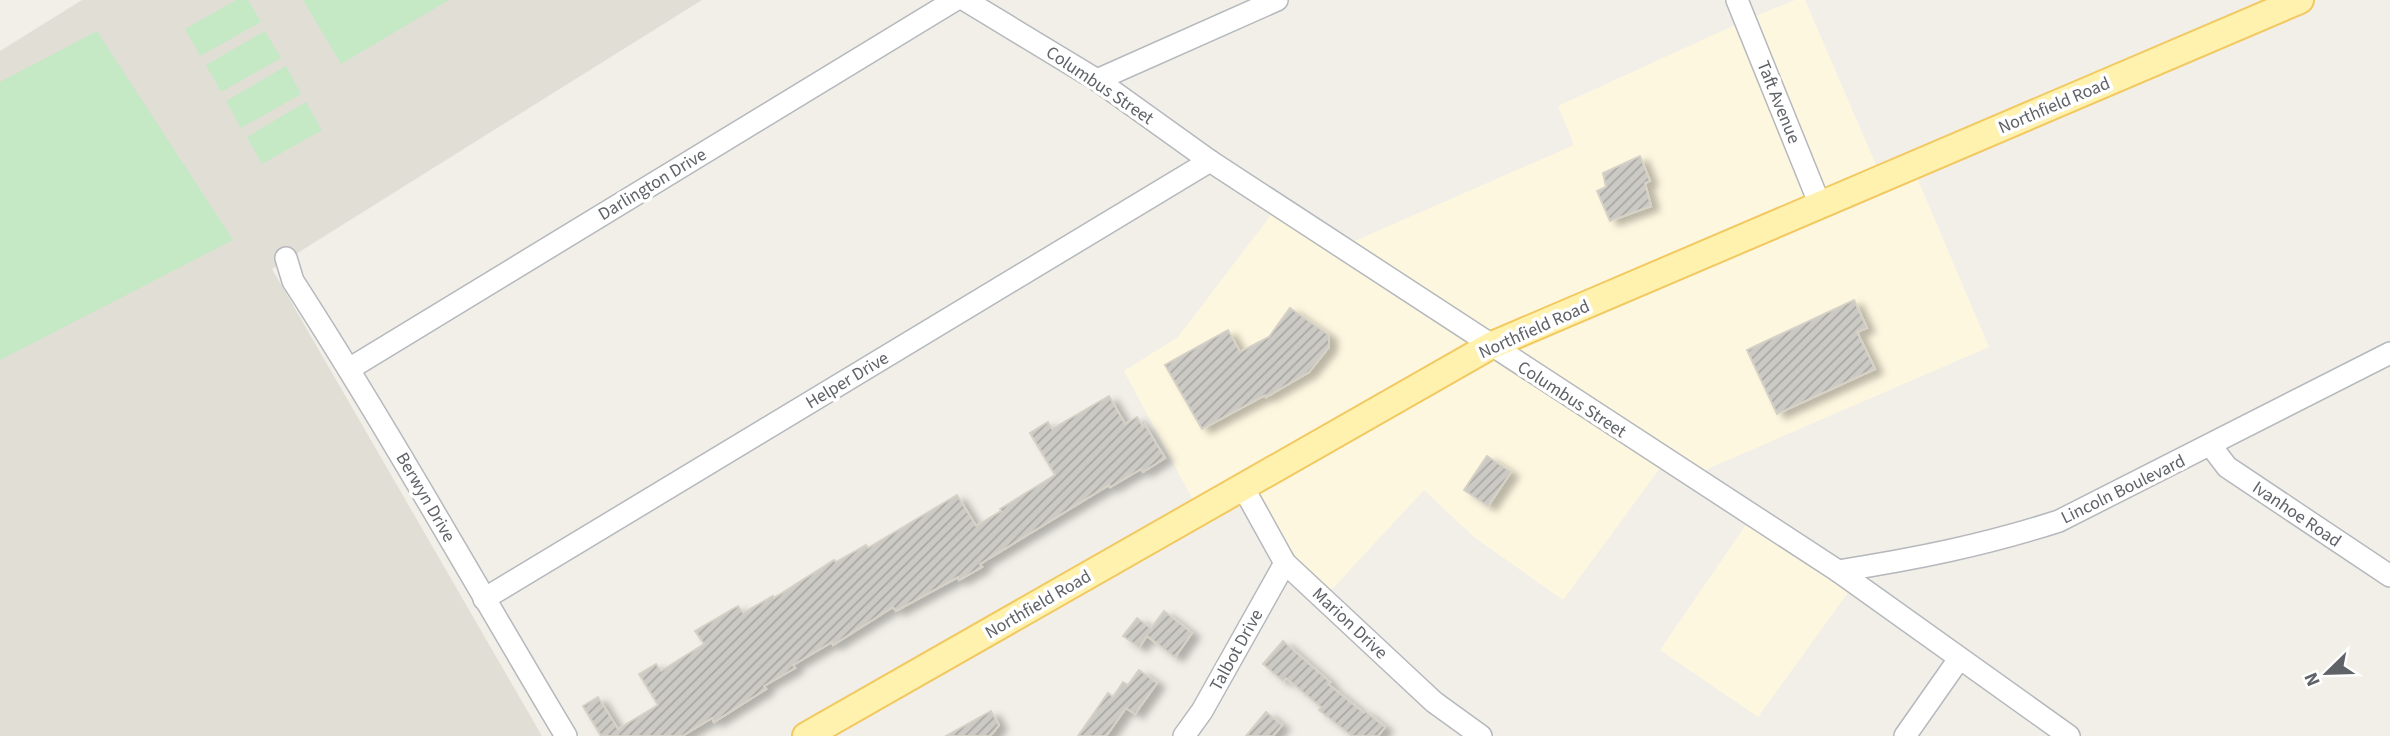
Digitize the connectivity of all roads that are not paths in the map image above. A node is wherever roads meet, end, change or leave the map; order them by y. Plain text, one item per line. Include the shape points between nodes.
1 (955, 0) edge
2 (965, 0) edge
3 (1277, 0) edge
4 (1737, 0) edge
5 (2300, 0) edge
6 (1097, 80) junction
7 (1210, 161) junction
8 (1820, 205) junction
9 (286, 258) dead end
10 (1490, 346) junction
11 (2390, 353) edge
12 (349, 369) junction
13 (2211, 446) junction
14 (1244, 488) junction
15 (1285, 563) junction
16 (1838, 571) junction
17 (2390, 576) edge
18 (484, 599) junction
19 (1959, 659) junction
20 (566, 736) edge
21 (806, 736) edge
22 (1184, 736) edge
23 (1481, 736) edge
24 (1905, 736) edge
25 (2069, 736) edge

1 - 12 street, Darlington Drive
2 - 6 street, Columbus Street
3 - 6 street
4 - 8 street, Taft Avenue
5 - 8 main road, Northfield Road
6 - 7 street, Columbus Street
7 - 10 street, Columbus Street
7 - 18 street, Helper Drive
8 - 10 main road, Northfield Road
9 - 12 street, Berwyn Drive via 293,281
10 - 14 main road, Northfield Road
10 - 16 street, Columbus Street
11 - 13 street, Lincoln Boulevard
12 - 18 street, Berwyn Drive
13 - 16 street, Lincoln Boulevard via 2059,521 1932,556
13 - 17 street, Ivanhoe Road via 2227,467
14 - 15 street, Marion Drive
14 - 21 main road, Northfield Road
15 - 22 street, Talbot Drive
15 - 23 street, Marion Drive via 1434,702
16 - 19 street, Columbus Street
18 - 20 street, Berwyn Drive
19 - 24 street
19 - 25 street, Columbus Street

